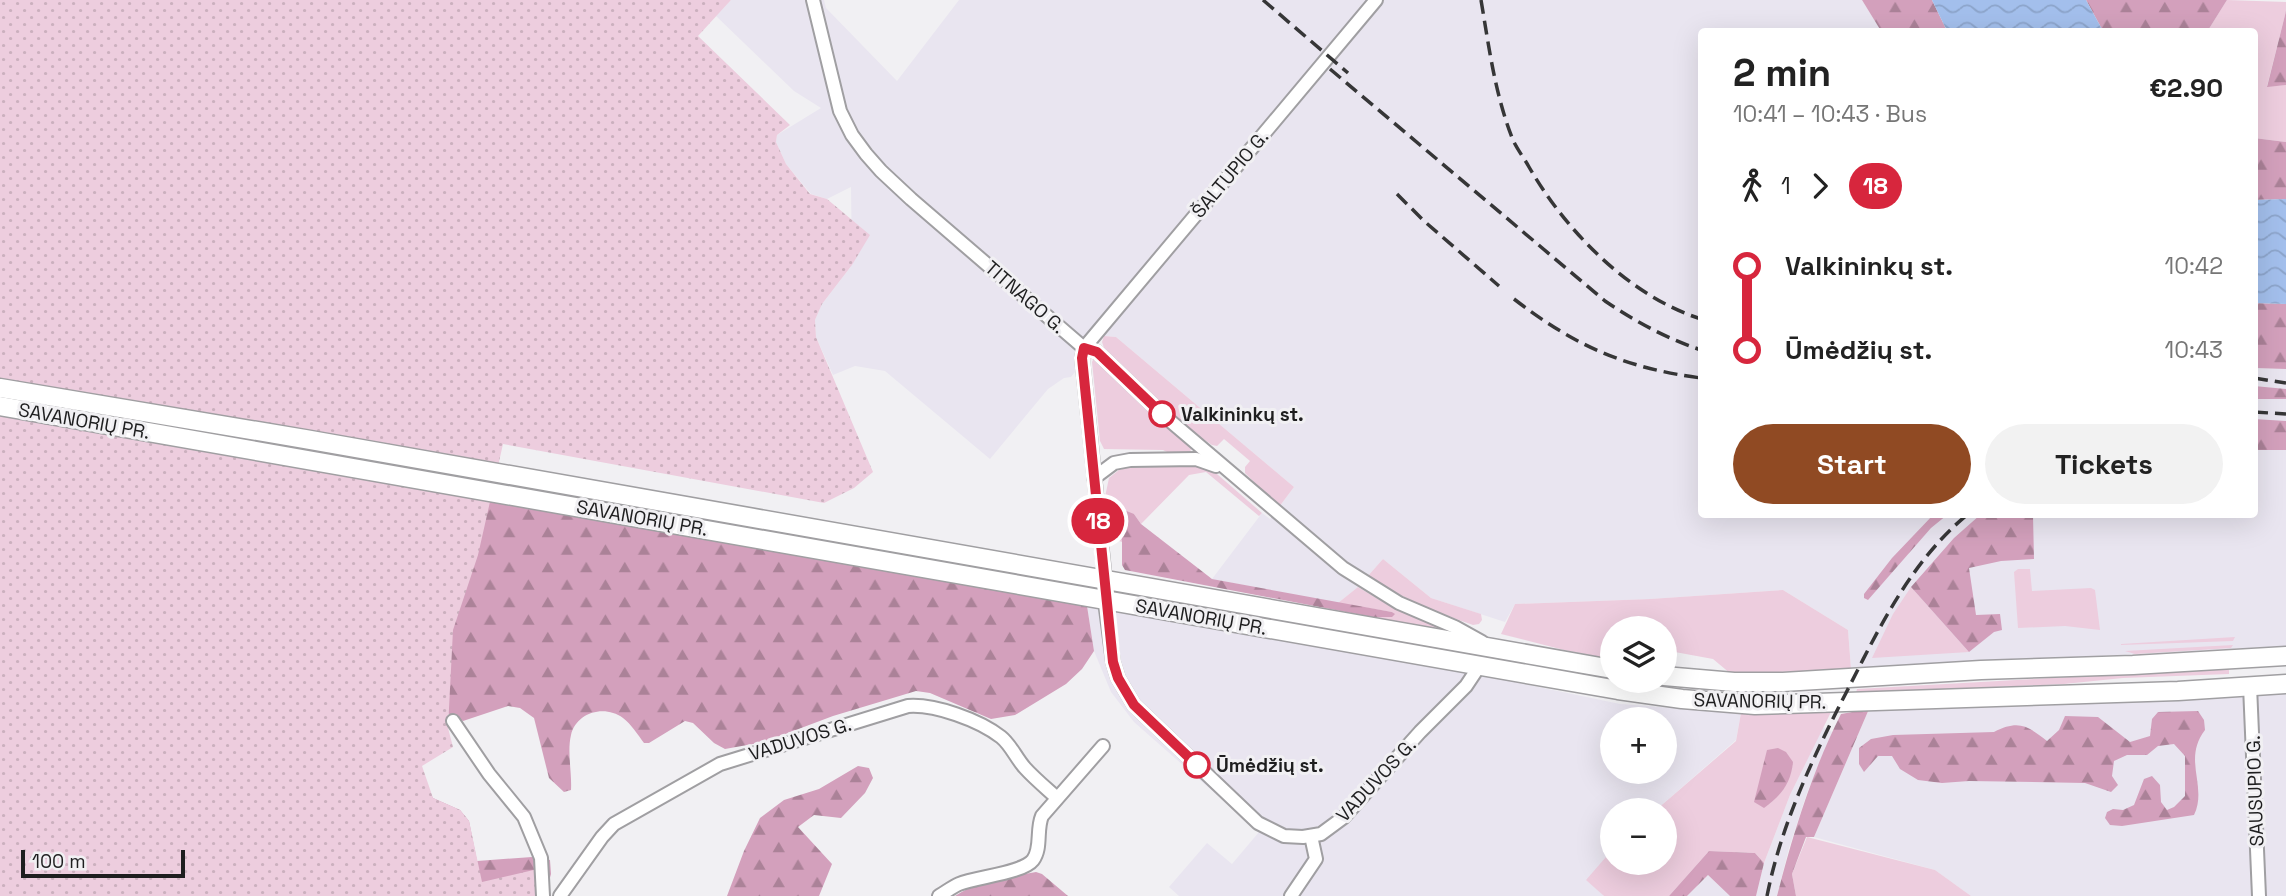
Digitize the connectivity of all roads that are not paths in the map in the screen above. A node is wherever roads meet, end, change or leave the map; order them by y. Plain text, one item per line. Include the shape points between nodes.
1 (813, 0) edge
2 (1376, 0) edge
3 (1084, 348) junction
4 (0, 388) edge
5 (0, 406) edge
6 (1230, 472) junction
7 (1094, 478) junction
8 (1104, 570) dead end
9 (1106, 609) dead end
10 (1492, 647) junction
11 (2286, 656) edge
12 (2249, 658) junction
13 (1480, 665) junction
14 (1600, 666) edge
15 (1677, 677) edge
16 (2286, 684) edge
17 (2250, 686) junction
18 (453, 721) dead end
19 (1104, 746) dead end
20 (1057, 798) junction
21 (1311, 836) junction
22 (543, 896) edge
23 (560, 896) edge
24 (939, 896) edge
25 (1291, 896) edge
26 (2259, 896) edge

1 - 3 street, TITNAGO G. via 840,111 866,154 911,199
2 - 3 street, ŠALTUPIO G.
3 - 6 street, TITNAGO G. via 1097,352
3 - 7 street
4 - 10 highway, SAVANORIŲ PR.
5 - 13 highway, SAVANORIŲ PR.
6 - 7 street via 1203,460 1130,460 1114,463
6 - 10 street, TITNAGO G. via 1371,588
7 - 8 street
9 - 21 street via 1113,662 1134,705 1258,823 1284,836
10 - 14 highway, SAVANORIŲ PR.
11 - 12 highway, SAVANORIŲ PR.
12 - 15 highway, SAVANORIŲ PR. via 1783,682
12 - 17 highway
13 - 17 highway, SAVANORIŲ PR. via 1618,690 1755,705
13 - 21 street, VADUVOS G. via 1466,686 1344,817
16 - 17 highway, SAVANORIŲ PR.
17 - 26 street, SAUSUPIO G.
18 - 22 street via 524,817 541,858
19 - 20 street
20 - 23 street, VADUVOS G. via 989,729 947,710 908,706 702,773 614,824
20 - 24 street via 1042,816 1038,847 1027,865 957,884
21 - 25 street via 1316,859

